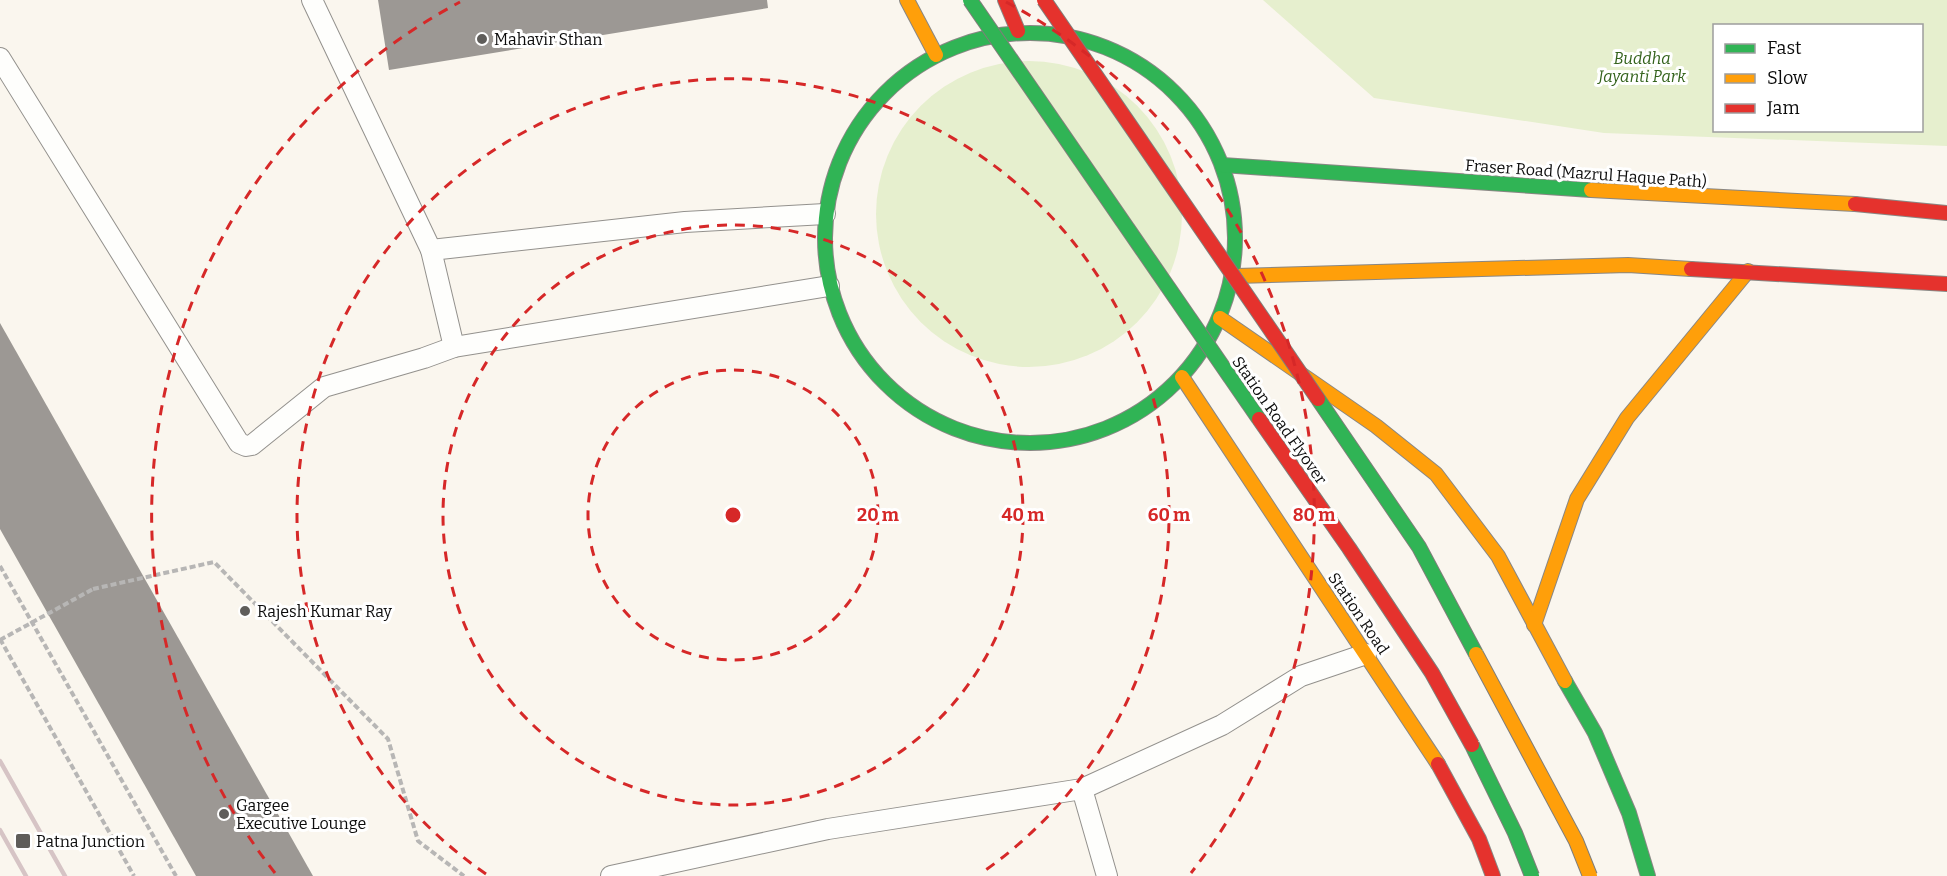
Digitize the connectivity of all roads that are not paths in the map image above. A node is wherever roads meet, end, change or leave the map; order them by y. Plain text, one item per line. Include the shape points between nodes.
1 (312, 0) edge
2 (906, 0) edge
3 (970, 0) edge
4 (1005, 0) edge
5 (1044, 0) edge
6 (1018, 31) junction
7 (936, 55) junction
8 (0, 58) edge
9 (1222, 165) junction
10 (1947, 213) edge
11 (825, 214) junction
12 (431, 250) junction
13 (1748, 271) junction
14 (1236, 276) junction
15 (1947, 284) edge
16 (829, 286) junction
17 (1220, 318) junction
18 (454, 347) junction
19 (1182, 377) junction
20 (1534, 625) junction
21 (1366, 654) junction
22 (1082, 789) junction
23 (612, 876) edge
24 (1107, 876) edge
25 (1493, 876) edge
26 (1532, 876) edge
27 (1590, 876) edge
28 (1648, 876) edge

1 - 12 lane
2 - 7 main road
3 - 26 main road, Station Road Flyover, bridge via 1432,673 1472,745
4 - 6 main road
5 - 27 main road, bridge via 1419,547 1576,841
6 - 7 main road via 948,48
6 - 9 main road via 1064,34 1131,58 1185,104
7 - 11 main road via 886,89 844,147
8 - 18 lane via 239,443 252,445 324,387
9 - 10 main road, Fraser Road (Mazrul Haque Path)
9 - 14 main road via 1236,219
11 - 12 lane via 685,222
11 - 16 main road
12 - 18 lane
13 - 14 main road via 1628,265
13 - 15 main road
13 - 20 main road via 1627,418 1576,500
14 - 17 main road
16 - 18 lane
16 - 19 main road via 860,357 911,407 975,438 1046,444 1126,421
17 - 19 main road
17 - 20 main road via 1376,426 1436,474 1498,556
19 - 21 main road, Station Road
20 - 28 main road via 1595,733 1629,813
21 - 22 lane via 1301,676 1222,725
21 - 25 main road, Station Road via 1433,755 1479,840
22 - 23 lane via 828,829
22 - 24 lane

